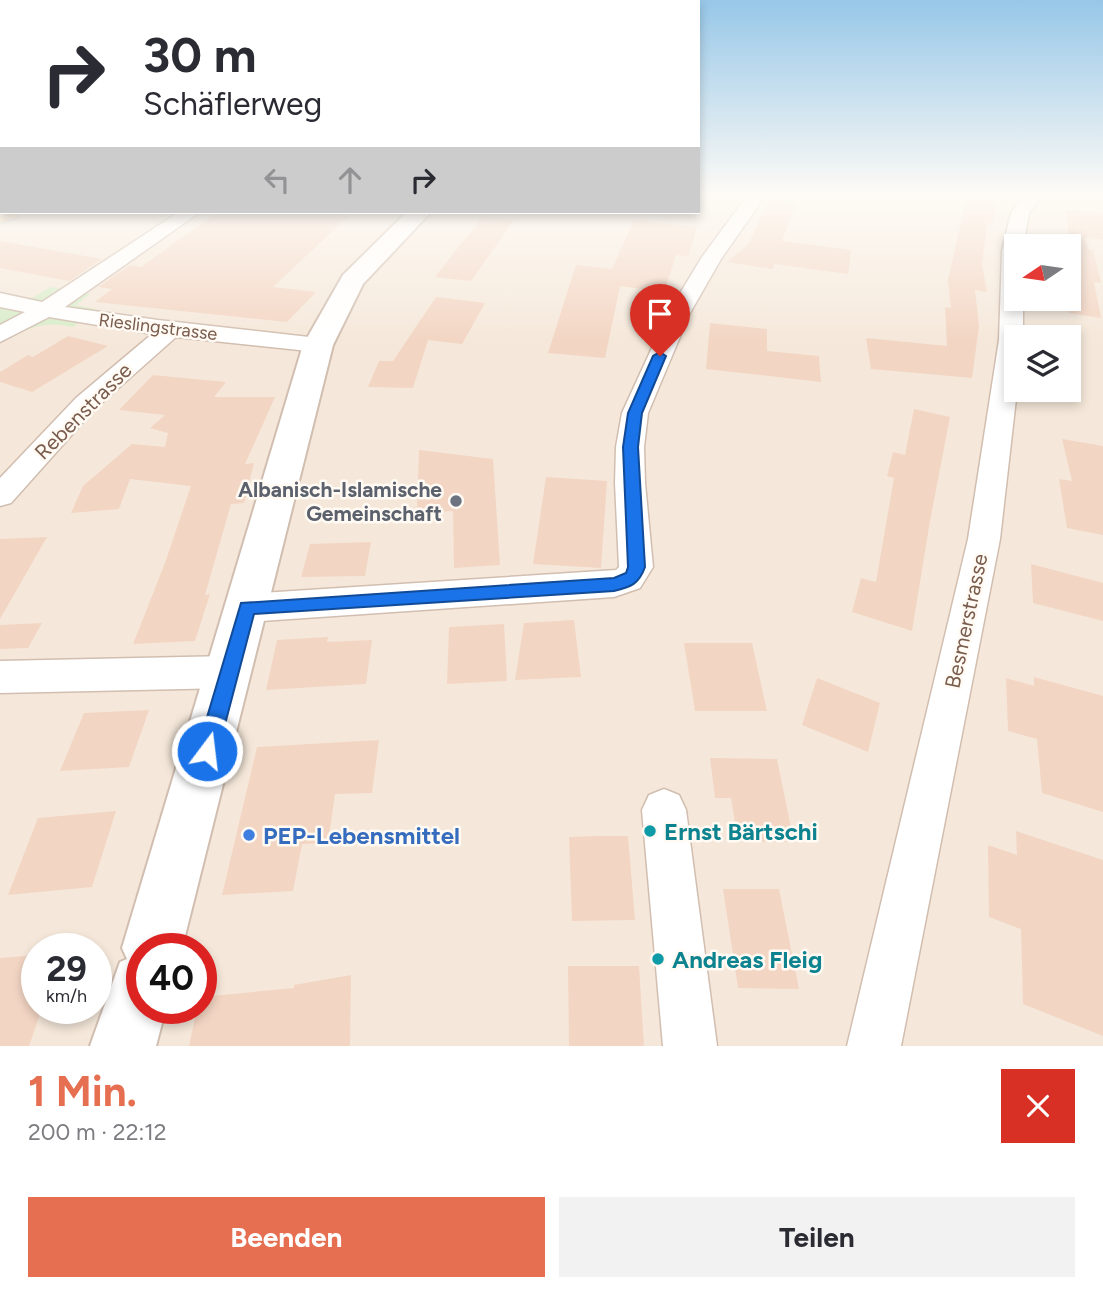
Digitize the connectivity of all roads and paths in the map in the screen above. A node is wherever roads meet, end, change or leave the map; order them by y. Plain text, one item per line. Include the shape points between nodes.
1 (142, 245) edge
2 (387, 245) edge
3 (723, 245) edge
4 (1013, 245) edge
5 (0, 300) edge
6 (44, 311) junction
7 (170, 330) junction
8 (0, 335) edge
9 (318, 345) junction
10 (0, 496) edge
11 (247, 608) junction
12 (229, 672) junction
13 (0, 677) edge
14 (664, 810) dead end
15 (156, 933) edge
16 (130, 1024) edge
17 (123, 1046) edge
18 (690, 1046) edge
19 (874, 1046) edge

1 - 6 street
2 - 9 street via 352,281
3 - 11 street via 679,313 635,413 630,483 636,567 627,581
4 - 19 street, Besmerstrasse via 1011,340 984,539
5 - 6 street, Rieslingstrasse
6 - 7 street, Rieslingstrasse
6 - 8 street
7 - 9 street, Rieslingstrasse
7 - 10 street, Rebenstrasse via 85,404
9 - 11 street
11 - 12 street
12 - 13 street
12 - 15 street
14 - 18 street
16 - 17 street

